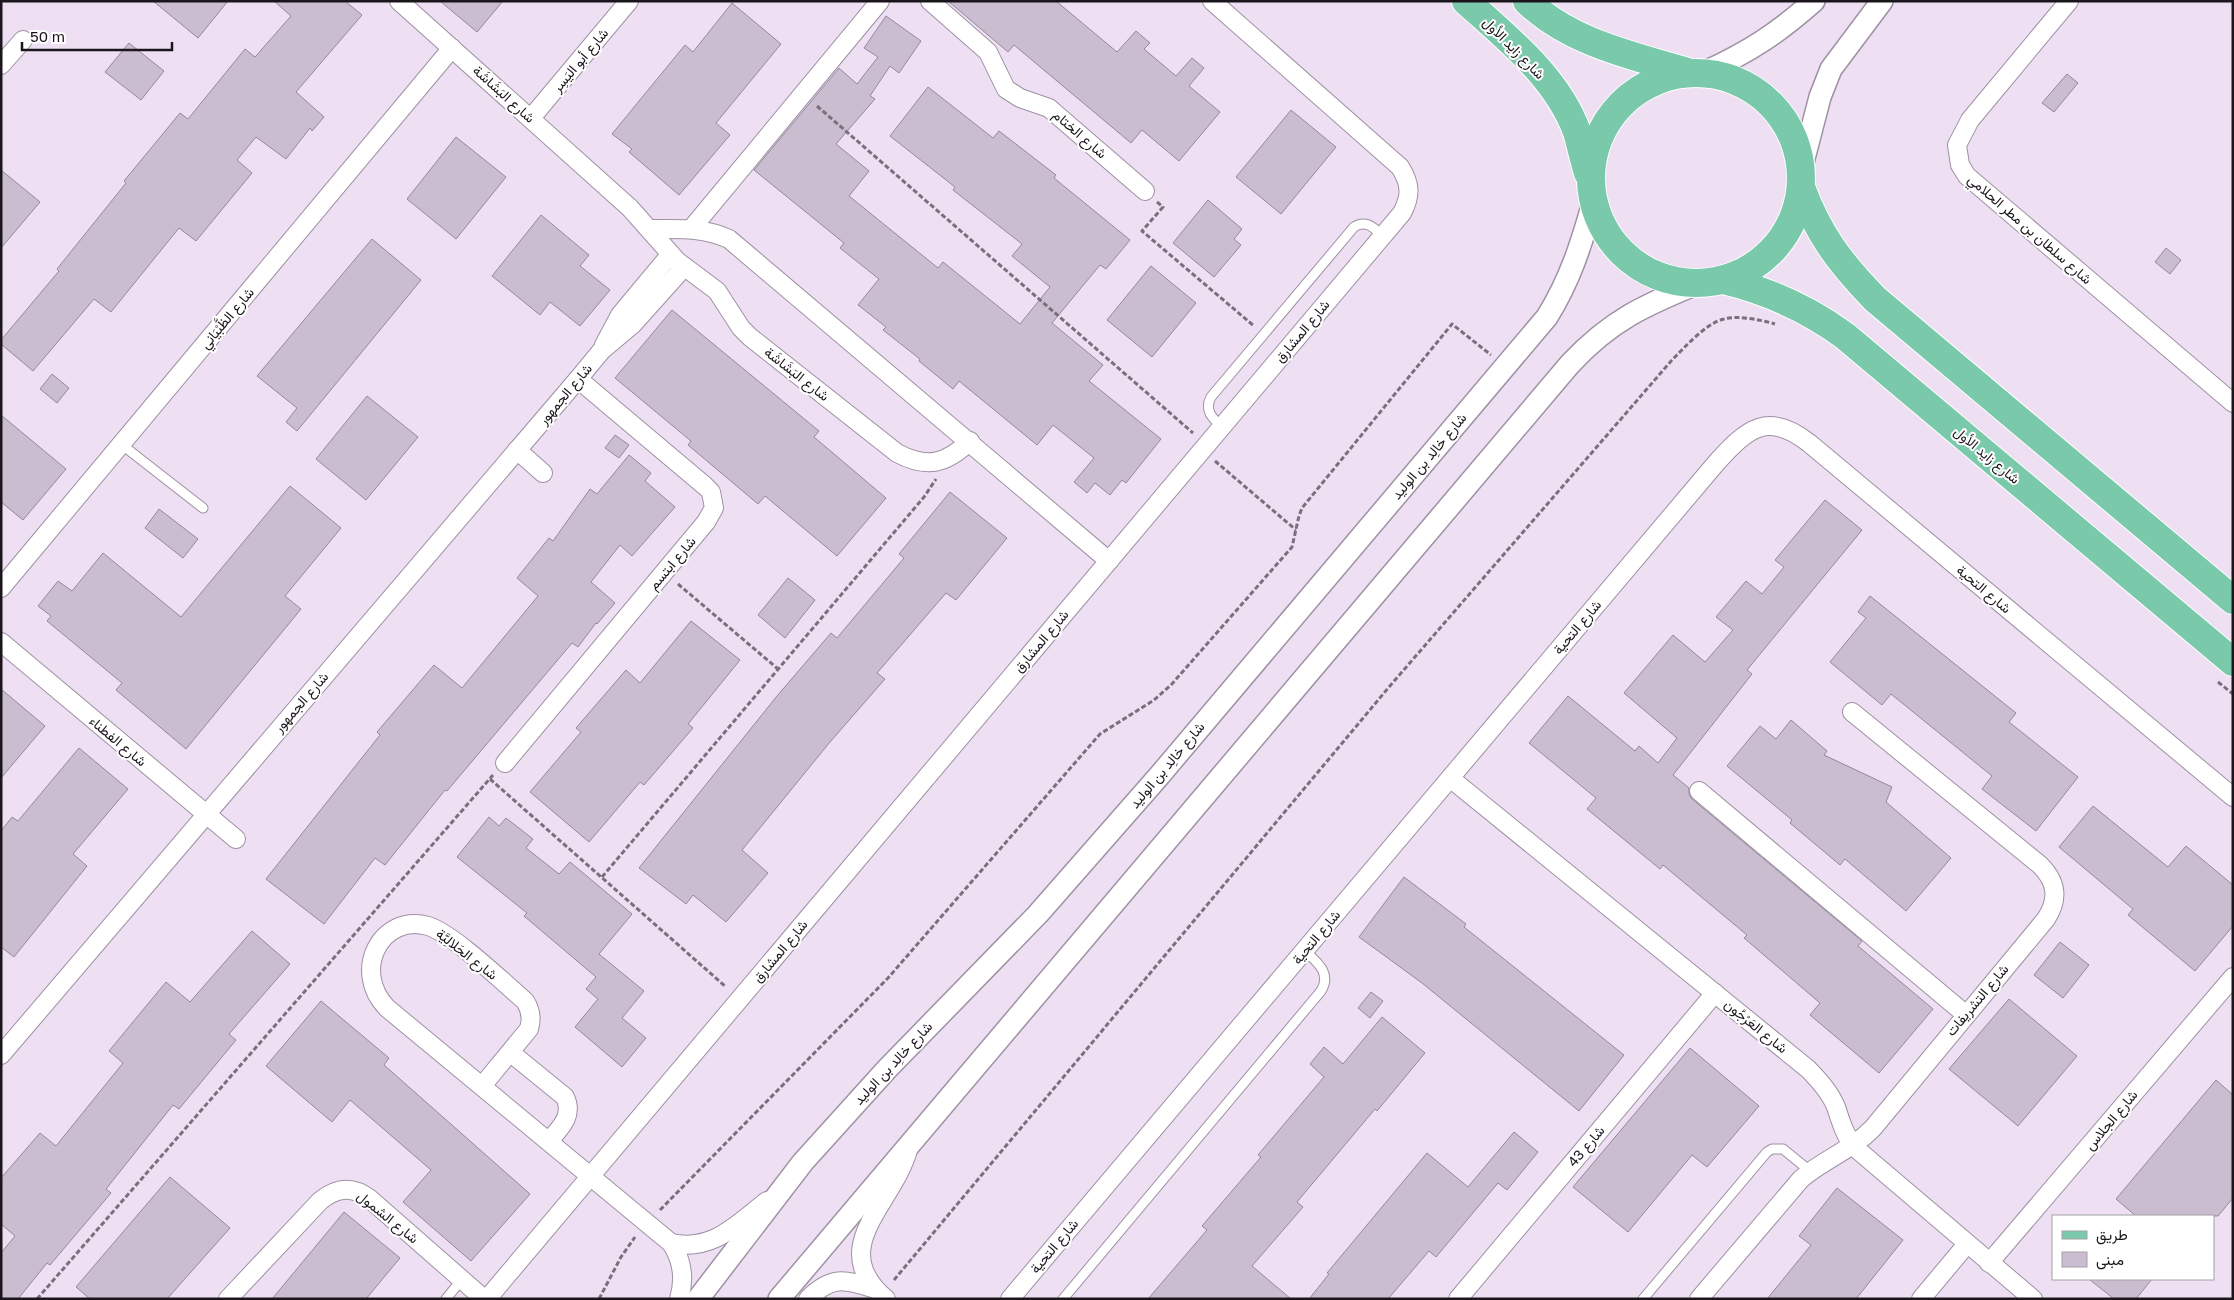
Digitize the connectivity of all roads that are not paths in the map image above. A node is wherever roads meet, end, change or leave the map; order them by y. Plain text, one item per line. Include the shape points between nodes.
1 (399, 1) edge
2 (628, 1) edge
3 (880, 1) edge
4 (930, 1) edge
5 (1212, 1) edge
6 (1466, 1) edge
7 (1527, 1) edge
8 (1814, 1) edge
9 (1882, 1) edge
10 (2069, 1) edge
11 (23, 40) dead end
12 (452, 48) junction
13 (1, 66) edge
14 (1696, 72) junction
15 (531, 118) junction
16 (1801, 178) junction
17 (1145, 191) road end
18 (1591, 192) junction
19 (692, 228) junction
20 (650, 229) junction
21 (1383, 236) junction
22 (670, 255) junction
23 (684, 267) junction
24 (1711, 282) junction
25 (602, 350) junction
26 (578, 379) junction
27 (2233, 403) edge
28 (1222, 426) junction
29 (970, 441) junction
30 (122, 444) junction
31 (517, 450) junction
32 (543, 473) dead end
33 (203, 508) dead end
34 (1109, 561) junction
35 (1, 588) edge
36 (2233, 600) edge
37 (1, 642) edge
38 (2233, 662) edge
39 (1852, 712) dead end
40 (504, 763) road end
41 (1450, 778) junction
42 (1699, 791) dead end
43 (2233, 797) edge
44 (206, 814) junction
45 (236, 839) dead end
46 (1304, 950) junction
47 (2233, 976) edge
48 (1715, 993) junction
49 (1965, 1014) junction
50 (511, 1053) junction
51 (1, 1055) edge
52 (482, 1086) junction
53 (549, 1142) junction
54 (1853, 1146) junction
55 (908, 1148) junction
56 (1810, 1172) junction
57 (590, 1176) junction
58 (778, 1193) junction
59 (671, 1243) junction
60 (1967, 1244) junction
61 (1989, 1263) junction
62 (462, 1280) junction
63 (879, 1293) edge
64 (228, 1299) edge
65 (446, 1299) edge
66 (486, 1299) edge
67 (679, 1299) edge
68 (698, 1299) edge
69 (779, 1299) edge
70 (808, 1299) edge
71 (1010, 1299) edge
72 (1063, 1299) edge
73 (1458, 1299) edge
74 (1643, 1299) edge
75 (1699, 1299) edge
76 (1921, 1299) edge
77 (2033, 1299) edge

1 - 12 street, شارع البَشَاشَة
2 - 15 street, شارع أبو اليَسِر
3 - 19 street
4 - 17 street, شارع الختام via 988,52 1006,89 1055,112
5 - 21 street, شارع المشارق via 1400,167 1409,188 1408,201
6 - 18 main road, شارع زايد الأول via 1528,58 1563,105 1576,132
7 - 14 main road via 1558,25 1582,38 1612,50
8 - 14 street via 1761,44
9 - 16 street via 1831,69 1820,97
10 - 27 street, شارع سلطان بن مطر الحلامي via 1970,120 1957,145 1960,165 1967,176
11 - 13 street
12 - 15 street, شارع البَشَاشَة
12 - 30 street, شارع الظَّبْيَاني
14 - 16 main road via 1729,77 1771,103 1793,138
14 - 18 main road via 1660,78 1637,90 1617,108 1602,130 1592,155
15 - 20 street, شارع البَشَاشَة
16 - 24 main road via 1795,212 1784,235 1768,255 1747,270
16 - 36 main road via 1818,229 1844,267 1875,299
18 - 24 main road, شارع زايد الأول via 1601,226 1614,246 1631,262 1675,282
18 - 58 street, شارع خالِد بن الوليد via 1573,268 1547,317 1147,790 1038,914 856,1102
19 - 20 street
19 - 29 street via 729,239
20 - 22 street, شارع البَشَاشَة
21 - 28 street, شارع المشارق
21 - 28 lane via 1369,224 1354,227 1208,402 1211,416
22 - 23 street, شارع البَشَاشَة
22 - 25 street, شارع الجمهور via 620,315
23 - 25 street, شارع الجمهور via 633,324
23 - 29 street, شارع البَشَاشَة via 716,292 750,337 897,453 922,463 946,460
24 - 38 main road, شارع زايد الأول via 1775,295 1823,320 1845,336
24 - 55 street via 1630,314 1608,328 1570,364
25 - 26 street, شارع الجمهور
26 - 31 street, شارع الجمهور
26 - 40 street, شارع ابتسم via 711,492 714,508 711,516
28 - 34 street, شارع المشارق
29 - 34 street
30 - 33 lane
30 - 35 street, شارع الظَّبْيَاني
31 - 32 street
31 - 44 street, شارع الجمهور
34 - 57 street, شارع المشارق
37 - 44 street, شارع الفطناء
39 - 49 street, شارع التشريفات via 2040,865 2052,880 2055,901 2046,919
41 - 43 street, شارع التحية via 1717,462 1741,438 1767,425 1791,430 1809,443
41 - 46 street, شارع التحية
41 - 48 street, شارع العَرْجُون
42 - 49 street
44 - 45 street, شارع الفطناء
44 - 51 street, شارع الجمهور
46 - 71 street, شارع التحية
46 - 72 lane via 1324,971 1321,991
47 - 61 street, شارع الجلاس
48 - 54 street, شارع العَرْجُون via 1818,1079 1832,1100 1842,1129
48 - 73 street, شارع 43
49 - 54 street, شارع التشريفات via 1873,1128
50 - 52 street, شارع الحَلالِيَّة
50 - 52 street, شارع الحَلالِيَّة via 525,1036 531,1022 525,1001 436,928 403,926 376,947 370,980 379,1000
50 - 53 street via 565,1097 568,1103 566,1122
52 - 53 street, شارع الحَلالِيَّة
53 - 57 street, شارع الحَلالِيَّة
54 - 56 street, شارع التشريفات
54 - 60 street, شارع العَرْجُون
55 - 63 street via 904,1165 869,1223 860,1247 863,1270
55 - 69 street
56 - 74 lane via 1783,1149 1767,1152
56 - 75 street, شارع التشريفات via 1794,1186
57 - 59 street, شارع الحَلالِيَّة
57 - 66 street, شارع المشارق
58 - 59 street via 709,1242 684,1246
58 - 68 street, شارع خالِد بن الوليد
59 - 67 street, شارع الحَلالِيَّة via 683,1273
60 - 61 street, شارع العَرْجُون
60 - 76 street
61 - 77 street, شارع العَرْجُون
62 - 64 street, شارع الشمول via 361,1192 339,1189 320,1201
62 - 65 lane
62 - 66 street, شارع الشمول
63 - 70 street via 853,1282 834,1281

